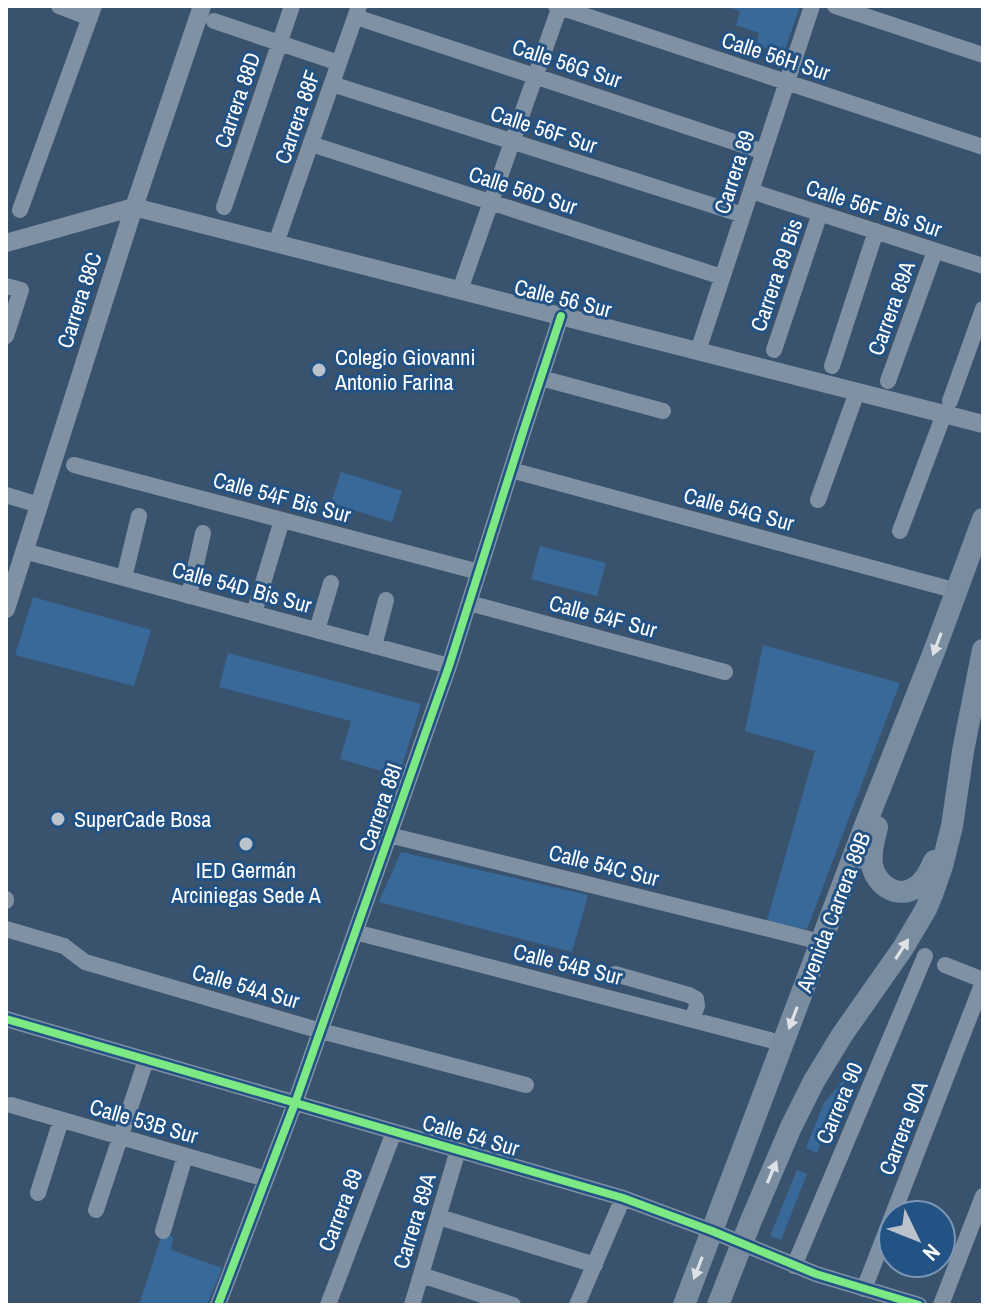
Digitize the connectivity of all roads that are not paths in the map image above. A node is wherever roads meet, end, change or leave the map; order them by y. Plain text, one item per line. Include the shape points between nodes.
1 (59, 6) edge
2 (202, 6) edge
3 (292, 6) edge
4 (559, 6) edge
5 (812, 6) edge
6 (835, 6) edge
7 (92, 12) edge
8 (358, 12) edge
9 (214, 21) dead end
10 (280, 43) junction
11 (983, 55) edge
12 (339, 63) junction
13 (535, 76) junction
14 (787, 83) junction
15 (332, 84) junction
16 (513, 142) junction
17 (311, 144) junction
18 (983, 147) edge
19 (764, 152) junction
20 (751, 191) junction
21 (491, 202) junction
22 (134, 207) junction
23 (224, 207) dead end
24 (20, 210) dead end
25 (820, 213) junction
26 (743, 215) junction
27 (876, 231) junction
28 (6, 243) edge
29 (276, 243) junction
30 (935, 251) junction
31 (983, 266) edge
32 (722, 277) junction
33 (13, 288) edge
34 (460, 290) junction
35 (983, 309) edge
36 (561, 316) junction
37 (6, 336) edge
38 (774, 350) dead end
39 (698, 351) junction
40 (832, 366) dead end
41 (541, 378) junction
42 (888, 381) dead end
43 (857, 392) junction
44 (947, 408) junction
45 (663, 411) dead end
46 (983, 424) edge
47 (74, 465) dead end
48 (511, 470) junction
49 (6, 495) edge
50 (818, 500) dead end
51 (39, 505) junction
52 (139, 516) dead end
53 (983, 519) edge
54 (282, 520) junction
55 (900, 531) dead end
56 (203, 533) dead end
57 (24, 551) junction
58 (479, 572) junction
59 (124, 578) junction
60 (331, 583) dead end
61 (957, 591) junction
62 (189, 596) junction
63 (386, 600) dead end
64 (469, 603) junction
65 (6, 609) edge
66 (254, 613) junction
67 (317, 630) junction
68 (374, 646) junction
69 (983, 650) edge
70 (449, 666) junction
71 (725, 672) dead end
72 (893, 756) junction
73 (959, 781) junction
74 (389, 835) junction
75 (6, 929) edge
76 (355, 932) junction
77 (809, 939) dead end
78 (925, 956) dead end
79 (945, 965) dead end
80 (615, 974) dead end
81 (983, 981) edge
82 (6, 1019) edge
83 (692, 1019) junction
84 (321, 1031) junction
85 (770, 1040) dead end
86 (146, 1060) junction
87 (526, 1085) dead end
88 (295, 1103) junction
89 (11, 1105) dead end
90 (61, 1120) junction
91 (394, 1132) junction
92 (121, 1137) junction
93 (458, 1150) junction
94 (185, 1156) junction
95 (266, 1179) junction
96 (38, 1193) dead end
97 (983, 1196) edge
98 (623, 1198) junction
99 (96, 1210) dead end
100 (439, 1217) junction
101 (163, 1231) dead end
102 (712, 1231) junction
103 (742, 1244) junction
104 (595, 1265) junction
105 (794, 1266) junction
106 (421, 1275) junction
107 (864, 1289) junction
108 (218, 1305) edge
109 (328, 1305) edge
110 (412, 1305) edge
111 (513, 1305) edge
112 (577, 1305) edge
113 (684, 1305) edge
114 (718, 1305) edge
115 (919, 1305) edge
116 (941, 1305) edge

1 - 7 street
2 - 22 street, Carrera 88C
3 - 10 street, Carrera 88D
4 - 13 street
4 - 14 street, Calle 56H Sur
5 - 14 street, Carrera 89
6 - 11 street
7 - 24 street
8 - 12 street, Carrera 88F
8 - 13 street, Calle 56G Sur
9 - 10 street
10 - 12 street
10 - 23 street, Carrera 88D
12 - 15 street, Carrera 88F
13 - 16 street
13 - 19 street, Calle 56G Sur
14 - 18 street, Calle 56H Sur
14 - 19 street, Carrera 89
15 - 16 street, Calle 56F Sur
15 - 17 street, Carrera 88F
16 - 21 street
16 - 26 street, Calle 56F Sur
17 - 21 street, Calle 56D Sur
17 - 29 street, Carrera 88F
19 - 20 street, Carrera 89
20 - 25 street, Calle 56F Bis Sur
20 - 26 street, Carrera 89
21 - 32 street, Calle 56D Sur
21 - 34 street
22 - 28 street
22 - 29 street, Calle 56 Sur
22 - 51 street, Carrera 88C
25 - 27 street, Calle 56F Bis Sur
25 - 38 street, Carrera 89 Bis
26 - 32 street, Carrera 89
27 - 30 street, Calle 56F Bis Sur
27 - 40 street
29 - 34 street, Calle 56 Sur
30 - 31 street, Calle 56F Bis Sur
30 - 42 street, Carrera 89A
32 - 39 street, Carrera 89
33 - 37 street
34 - 36 street, Calle 56 Sur
35 - 44 street
36 - 39 street, Calle 56 Sur
36 - 41 street, Carrera 88I
39 - 43 street, Calle 56 Sur
41 - 45 street
41 - 48 street, Carrera 88I
43 - 44 street, Calle 56 Sur
43 - 50 street
44 - 46 street, Calle 56 Sur
44 - 55 street
47 - 54 street, Calle 54F Bis Sur
48 - 58 street, Carrera 88I
48 - 61 street, Calle 54G Sur
49 - 51 street
51 - 57 street, Carrera 88C
52 - 59 street
53 - 61 main road, Avenida Carrera 89B
54 - 58 street, Calle 54F Bis Sur
54 - 66 street
56 - 62 street
57 - 59 street, Calle 54D Bis Sur
57 - 65 street, Carrera 88C
58 - 64 street, Carrera 88I
59 - 62 street, Calle 54D Bis Sur
60 - 67 street
61 -> 72 main road, Avenida Carrera 89B
62 - 66 street, Calle 54D Bis Sur
63 - 68 street
64 - 70 street, Carrera 88I
64 - 71 street, Calle 54F Sur
66 - 67 street, Calle 54D Bis Sur
67 - 68 street, Calle 54D Bis Sur
68 - 70 street, Calle 54D Bis Sur
69 - 73 main road
70 - 74 street, Carrera 88I
72 - 73 main road via 871,852 874,872 894,891 914,889 926,877
72 -> 102 main road, Avenida Carrera 89B
103 -> 73 main road via 814,1081 926,909 942,866
74 - 76 street, Carrera 88I
74 - 77 street, Calle 54C Sur
75 - 84 street, Calle 54A Sur via 64,946 85,962
76 - 83 street, Calle 54B Sur
76 - 84 street, Carrera 88I
78 - 105 street, Carrera 90
79 - 81 street
80 - 83 street via 696,999
81 - 107 street, Carrera 90A
82 - 86 street, Calle 54 Sur
83 - 85 street, Calle 54B Sur
84 - 87 street, Calle 54A Sur
84 - 88 street, Carrera 88I
86 - 88 street, Calle 54 Sur
86 - 92 street
88 - 91 street, Calle 54 Sur
88 - 95 street, Carrera 88I
89 - 90 street, Calle 53B Sur
90 - 92 street, Calle 53B Sur
90 - 96 street
91 - 93 street, Calle 54 Sur
91 - 109 street, Carrera 89
92 - 94 street, Calle 53B Sur
92 - 99 street
93 - 98 street, Calle 54 Sur
93 - 100 street, Carrera 89A
94 - 95 street, Calle 53B Sur
94 - 101 street
95 - 108 street, Carrera 88I
97 - 116 street
98 - 102 street, Calle 54 Sur
98 - 104 street
100 - 104 street
100 - 106 street, Carrera 89A
102 - 103 street, Calle 54 Sur
102 -> 113 main road, Avenida Carrera 89B
103 - 105 street, Calle 54 Sur
103 - 114 main road
104 - 112 street
105 - 107 street, Calle 54 Sur
106 - 110 street, Carrera 89A
106 - 111 street
107 - 115 street, Calle 54 Sur

